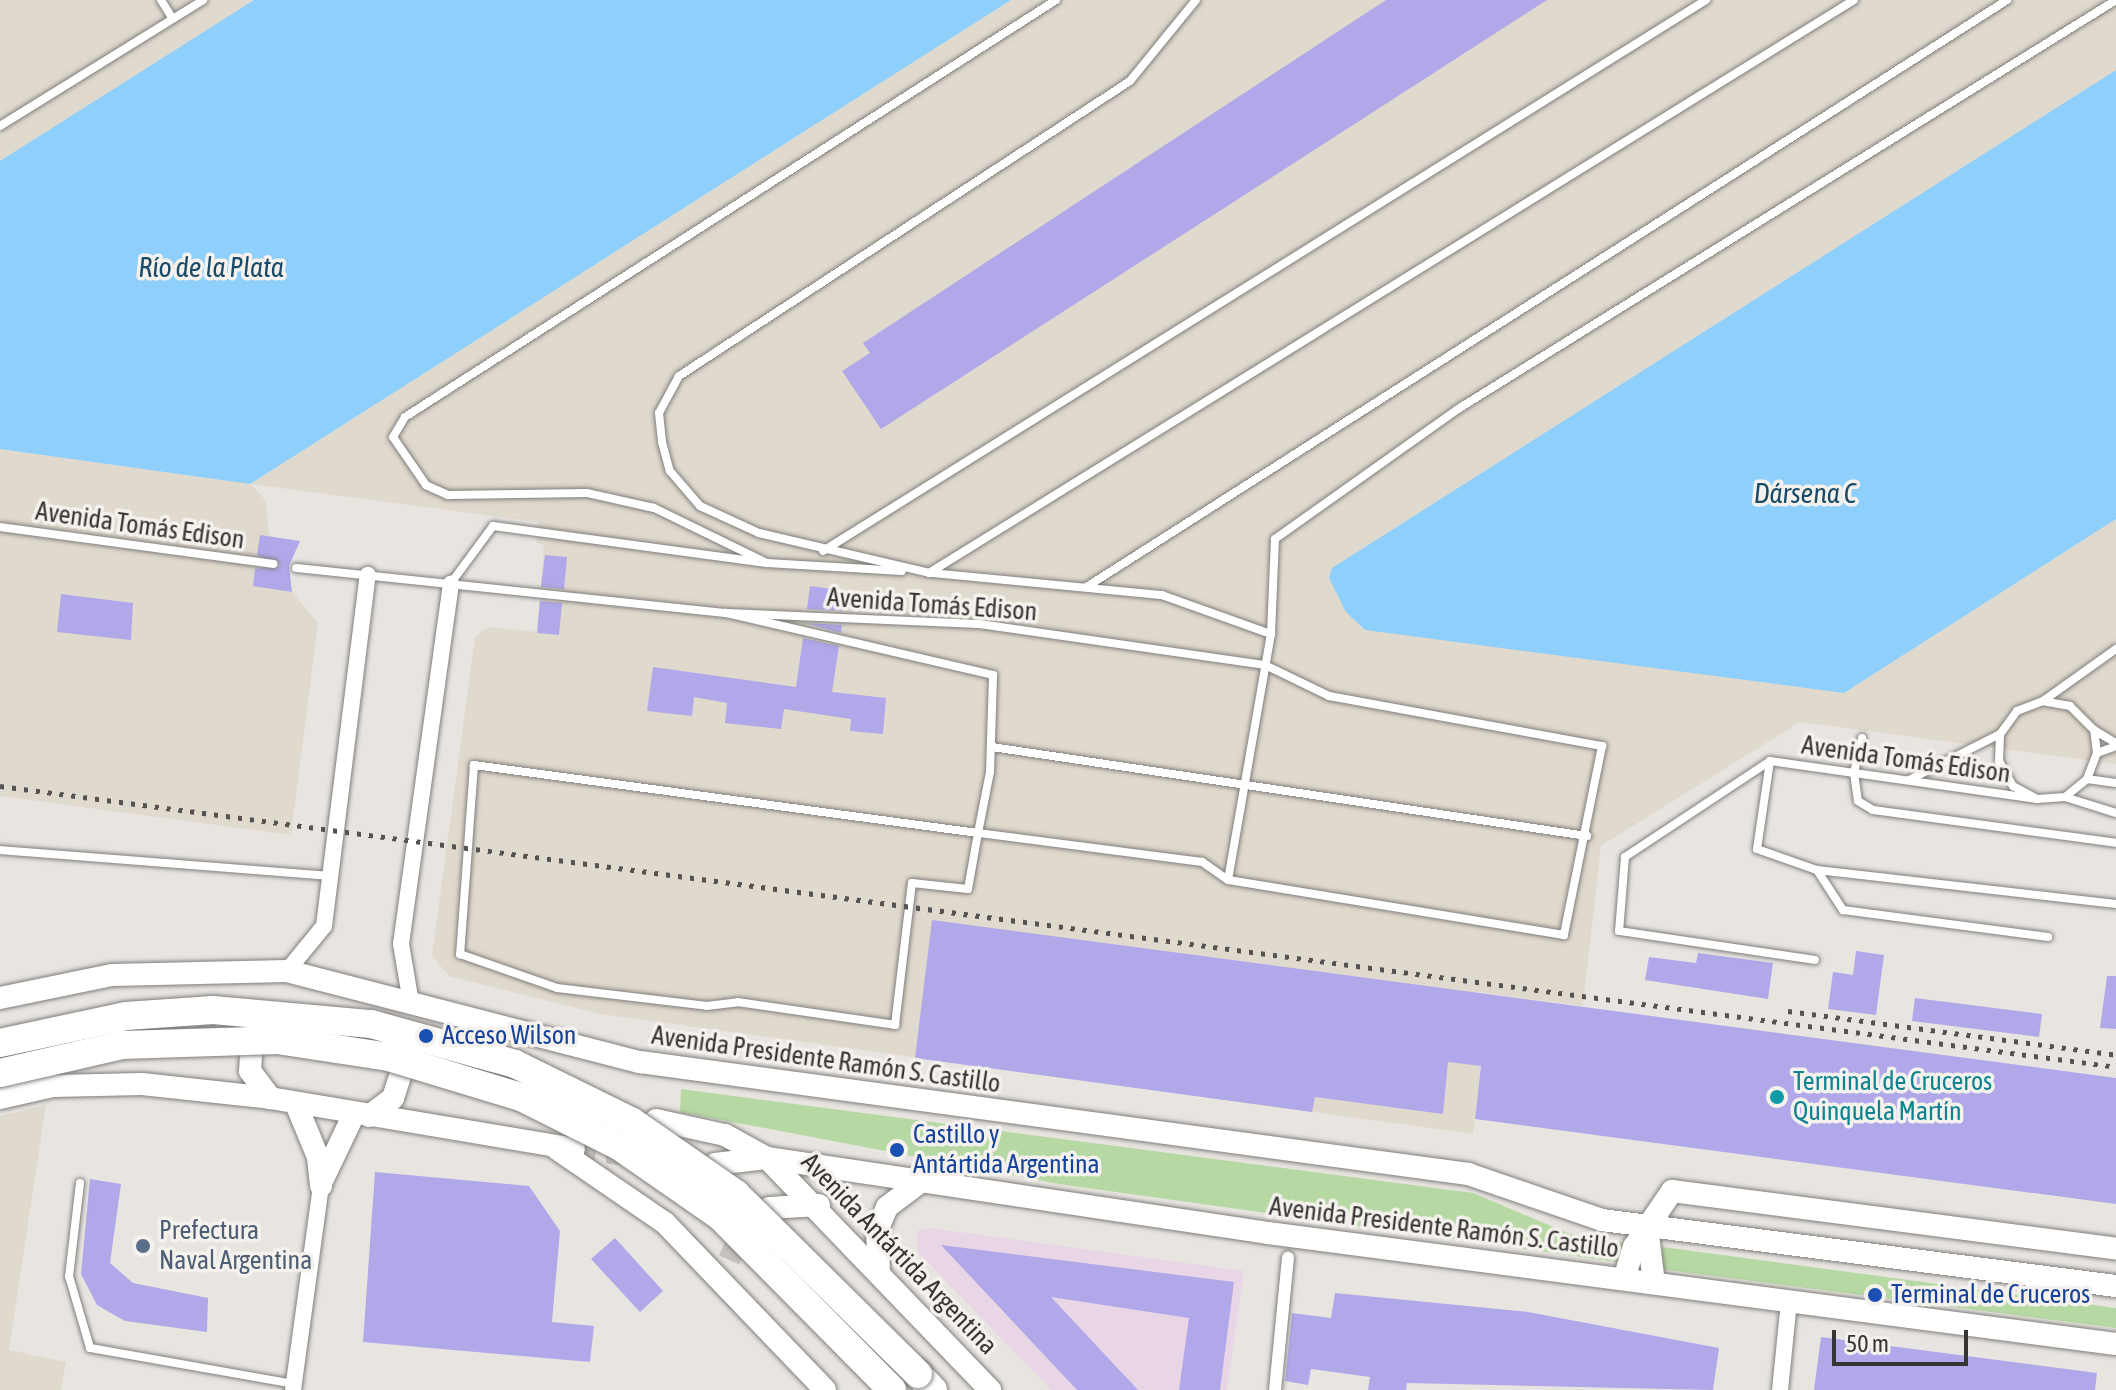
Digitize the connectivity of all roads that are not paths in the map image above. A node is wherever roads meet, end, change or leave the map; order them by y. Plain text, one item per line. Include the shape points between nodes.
1 (161, 0) edge
2 (203, 0) edge
3 (1056, 0) edge
4 (1196, 0) edge
5 (1706, 0) edge
6 (1854, 0) edge
7 (2007, 0) edge
8 (2116, 0) edge
9 (173, 19) junction
10 (0, 126) edge
11 (0, 527) edge
12 (823, 551) junction
13 (767, 563) junction
14 (274, 564) dead end
15 (296, 568) dead end
16 (929, 573) junction
17 (368, 575) junction
18 (451, 583) junction
19 (1088, 586) junction
20 (726, 613) junction
21 (1271, 634) junction
22 (2116, 649) edge
23 (1265, 665) junction
24 (2043, 701) junction
25 (2094, 730) junction
26 (2000, 734) junction
27 (1862, 738) dead end
28 (2116, 745) edge
29 (992, 747) junction
30 (2097, 753) junction
31 (1770, 761) junction
32 (1854, 773) junction
33 (2087, 779) junction
34 (1908, 780) junction
35 (1244, 783) junction
36 (2116, 783) edge
37 (2065, 797) junction
38 (2037, 799) junction
39 (2116, 813) edge
40 (978, 833) junction
41 (1587, 836) junction
42 (2116, 843) edge
43 (0, 850) edge
44 (1817, 870) junction
45 (332, 876) junction
46 (1228, 880) junction
47 (2116, 904) edge
48 (2048, 937) dead end
49 (1815, 960) dead end
50 (287, 971) junction
51 (410, 997) junction
52 (0, 998) edge
53 (0, 1043) edge
54 (251, 1054) dead end
55 (0, 1073) edge
56 (401, 1074) dead end
57 (0, 1098) edge
58 (270, 1098) junction
59 (296, 1104) junction
60 (362, 1115) junction
61 (656, 1120) dead end
62 (550, 1145) junction
63 (574, 1149) tunnel mouth
64 (767, 1158) junction
65 (715, 1164) dead end
66 (80, 1183) dead end
67 (917, 1184) junction
68 (321, 1186) junction
69 (819, 1205) junction
70 (769, 1208) dead end
71 (1647, 1227) junction
72 (2116, 1249) edge
73 (1288, 1258) dead end
74 (729, 1260) tunnel mouth
75 (879, 1273) junction
76 (1624, 1279) junction
77 (1654, 1283) junction
78 (2116, 1286) edge
79 (732, 1291) junction
80 (1789, 1302) junction
81 (2116, 1344) edge
82 (926, 1382) edge
83 (293, 1387) edge
84 (825, 1390) edge
85 (892, 1390) edge
86 (990, 1390) edge
87 (1275, 1390) edge
88 (1780, 1390) edge

1 - 9 lane
2 - 9 lane
3 - 13 lane via 405,417 393,437 426,485 448,495 587,493 654,508
4 - 12 lane via 1130,81 679,376 659,413 670,471 700,506 759,533
5 - 12 lane
6 - 16 lane
7 - 19 lane
8 - 21 lane via 1458,409 1275,539
9 - 10 lane
11 - 14 lane, Avenida Tomás Edison
12 - 16 lane
13 - 16 lane
13 - 18 lane via 493,526
15 - 17 lane, Avenida Tomás Edison
16 - 19 lane
17 - 18 lane, Avenida Tomás Edison
17 - 45 street
18 - 20 lane, Avenida Tomás Edison
18 - 51 street via 401,944
19 - 21 lane via 1162,595
20 - 23 lane, Avenida Tomás Edison via 980,624
20 - 29 lane via 993,675
21 - 23 lane
22 - 24 lane
23 - 35 lane
23 - 41 lane, Avenida Tomás Edison via 1329,696 1602,746
24 - 25 lane via 2070,706
24 - 26 lane via 2017,711
25 - 28 lane
25 - 30 lane
26 - 34 lane
26 - 38 lane via 2006,774
27 - 32 lane
28 - 30 lane
29 - 35 lane
29 - 40 lane
30 - 33 lane
31 - 32 lane, Avenida Tomás Edison
31 - 44 lane via 1757,849
31 - 49 lane via 1625,857 1619,931
32 - 34 lane, Avenida Tomás Edison
32 - 42 lane via 1858,801 1873,810
33 - 36 lane
33 - 37 lane
34 - 38 lane, Avenida Tomás Edison
35 - 41 lane
35 - 46 lane
37 - 38 lane
37 - 39 lane
40 - 40 lane via 474,765 460,954 557,988 707,1006 738,1002 895,1025 912,883 968,889
40 - 46 lane via 1202,862
41 - 46 lane via 1564,935
43 - 45 lane
44 - 47 lane
44 - 48 lane via 1843,910
45 - 50 street via 324,926
50 - 51 main road, Avenida Presidente Ramón S. Castillo
50 - 52 main road, Avenida Presidente Ramón S. Castillo via 112,975
51 - 71 main road, Avenida Presidente Ramón S. Castillo via 640,1062 1468,1174 1579,1214
53 - 82 highway, bridge via 126,1016 213,1010 371,1024 515,1064 631,1121 736,1194
54 - 58 main road via 250,1071
55 - 85 highway, bridge via 122,1045 277,1040 389,1057 521,1097 619,1146 721,1217
56 - 60 main road via 393,1098
57 - 58 main road via 85,1083
58 - 59 main road
59 - 60 main road
59 - 68 main road via 318,1157
60 - 62 main road
60 - 68 main road
61 - 64 main road, Avenida Presidente Ramón S. Castillo via 725,1135
62 - 63 main road
62 - 79 main road via 630,1192
64 - 65 main road, Avenida Presidente Ramón S. Castillo
64 - 67 main road, Avenida Presidente Ramón S. Castillo
64 - 69 main road, Avenida Antártida Argentina
66 - 83 lane via 69,1276 90,1348
67 - 75 main road via 887,1207 877,1231
67 - 76 main road, Avenida Presidente Ramón S. Castillo
68 - 83 street
69 - 70 main road
69 - 75 main road, Avenida Antártida Argentina
71 - 72 main road, Avenida Presidente Ramón S. Castillo via 1672,1191
71 - 76 main road
71 - 77 main road
71 - 78 main road, Avenida Presidente Ramón S. Castillo
73 - 87 street
74 - 79 main road
75 - 86 main road, Avenida Antártida Argentina
76 - 77 main road, Avenida Presidente Ramón S. Castillo
77 - 80 main road, Avenida Presidente Ramón S. Castillo
79 - 84 main road
80 - 81 main road, Avenida Presidente Ramón S. Castillo
80 - 88 street

